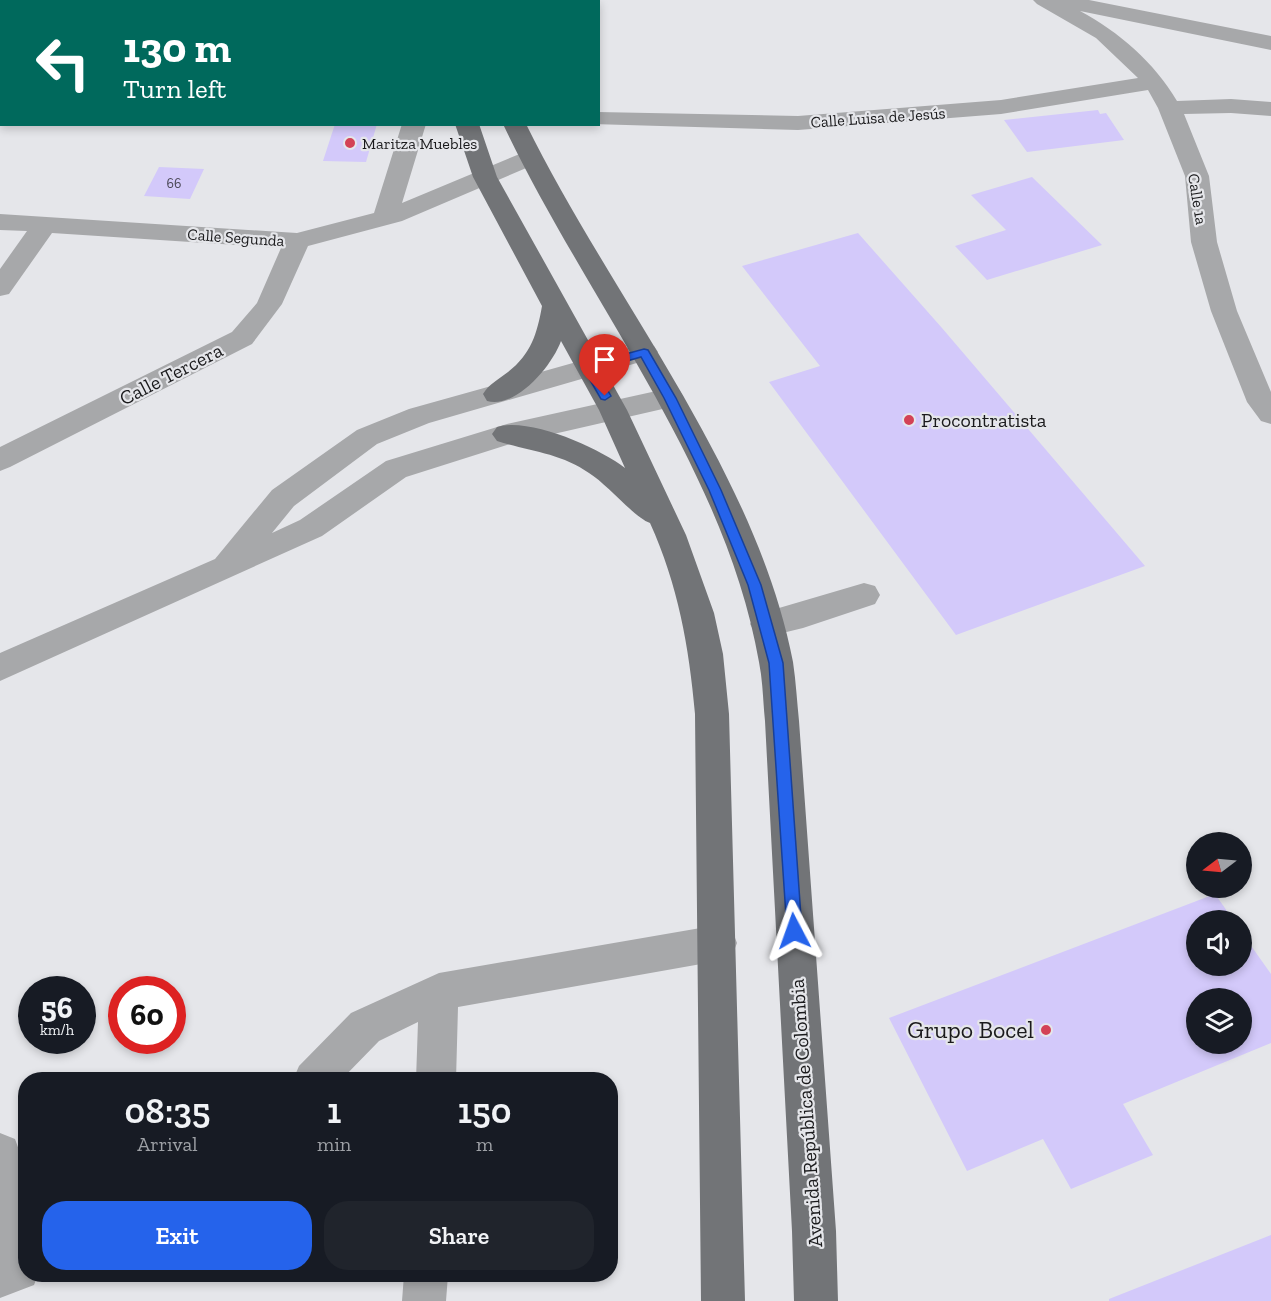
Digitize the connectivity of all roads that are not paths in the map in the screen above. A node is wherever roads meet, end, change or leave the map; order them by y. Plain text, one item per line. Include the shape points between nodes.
1 (1044, 0) edge
2 (1060, 0) edge
3 (1271, 43) edge
4 (1155, 82) junction
5 (1170, 108) junction
6 (1271, 109) edge
7 (600, 119) edge
8 (413, 126) edge
9 (468, 126) edge
10 (515, 126) edge
11 (530, 158) junction
12 (485, 177) junction
13 (385, 218) junction
14 (0, 222) edge
15 (45, 225) junction
16 (297, 242) junction
17 (0, 288) edge
18 (556, 305) junction
19 (644, 352) junction
20 (589, 368) junction
21 (497, 394) junction
22 (670, 398) junction
23 (613, 410) junction
24 (1271, 414) edge
25 (507, 434) junction
26 (367, 437) junction
27 (0, 460) edge
28 (396, 469) junction
29 (671, 535) junction
30 (226, 567) junction
31 (864, 595) dead end
32 (766, 624) junction
33 (0, 668) edge
34 (718, 943) junction
35 (439, 992) junction
36 (321, 1072) edge
37 (436, 1072) edge
38 (0, 1154) edge
39 (15, 1270) edge
40 (425, 1282) edge
41 (424, 1301) edge
42 (723, 1301) edge
43 (816, 1301) edge

1 - 4 street, Calle 1a via 1104,33
2 - 3 street
4 - 5 street, Calle 1a
4 - 7 street, Calle Luisa de Jesús via 1001,107 798,123
5 - 6 street
5 - 24 street, Calle 1a via 1197,176 1204,243 1224,311 1261,402
8 - 13 street
9 - 12 main road
10 - 11 main road, Avenida República de Colombia
11 - 12 street, Calle Segunda
11 - 19 main road, Avenida República de Colombia
12 - 13 street, Calle Segunda
12 - 18 main road
13 - 16 street, Calle Segunda
14 - 15 street, Calle Segunda
15 - 16 street, Calle Segunda
15 - 17 street
16 - 27 street, Calle Tercera via 270,306 242,338
18 - 20 main road
18 - 21 main road via 544,353 531,369
19 - 20 street
19 - 22 main road, Avenida República de Colombia
20 - 21 street
20 - 23 main road
21 - 26 street via 419,416
22 - 23 street
22 - 32 main road, Avenida República de Colombia via 736,537
23 - 25 street
23 - 29 main road
25 - 28 street
25 - 29 main road via 568,449 610,472
26 - 28 street
26 - 30 street via 283,498
28 - 30 street via 311,528
29 - 34 main road via 698,613 706,654 713,725
30 - 33 street
31 - 32 street
32 - 43 main road, Avenida República de Colombia via 776,663 782,721
34 - 35 street
34 - 42 main road
35 - 36 street via 366,1027
35 - 37 street
38 - 39 street
40 - 41 street

